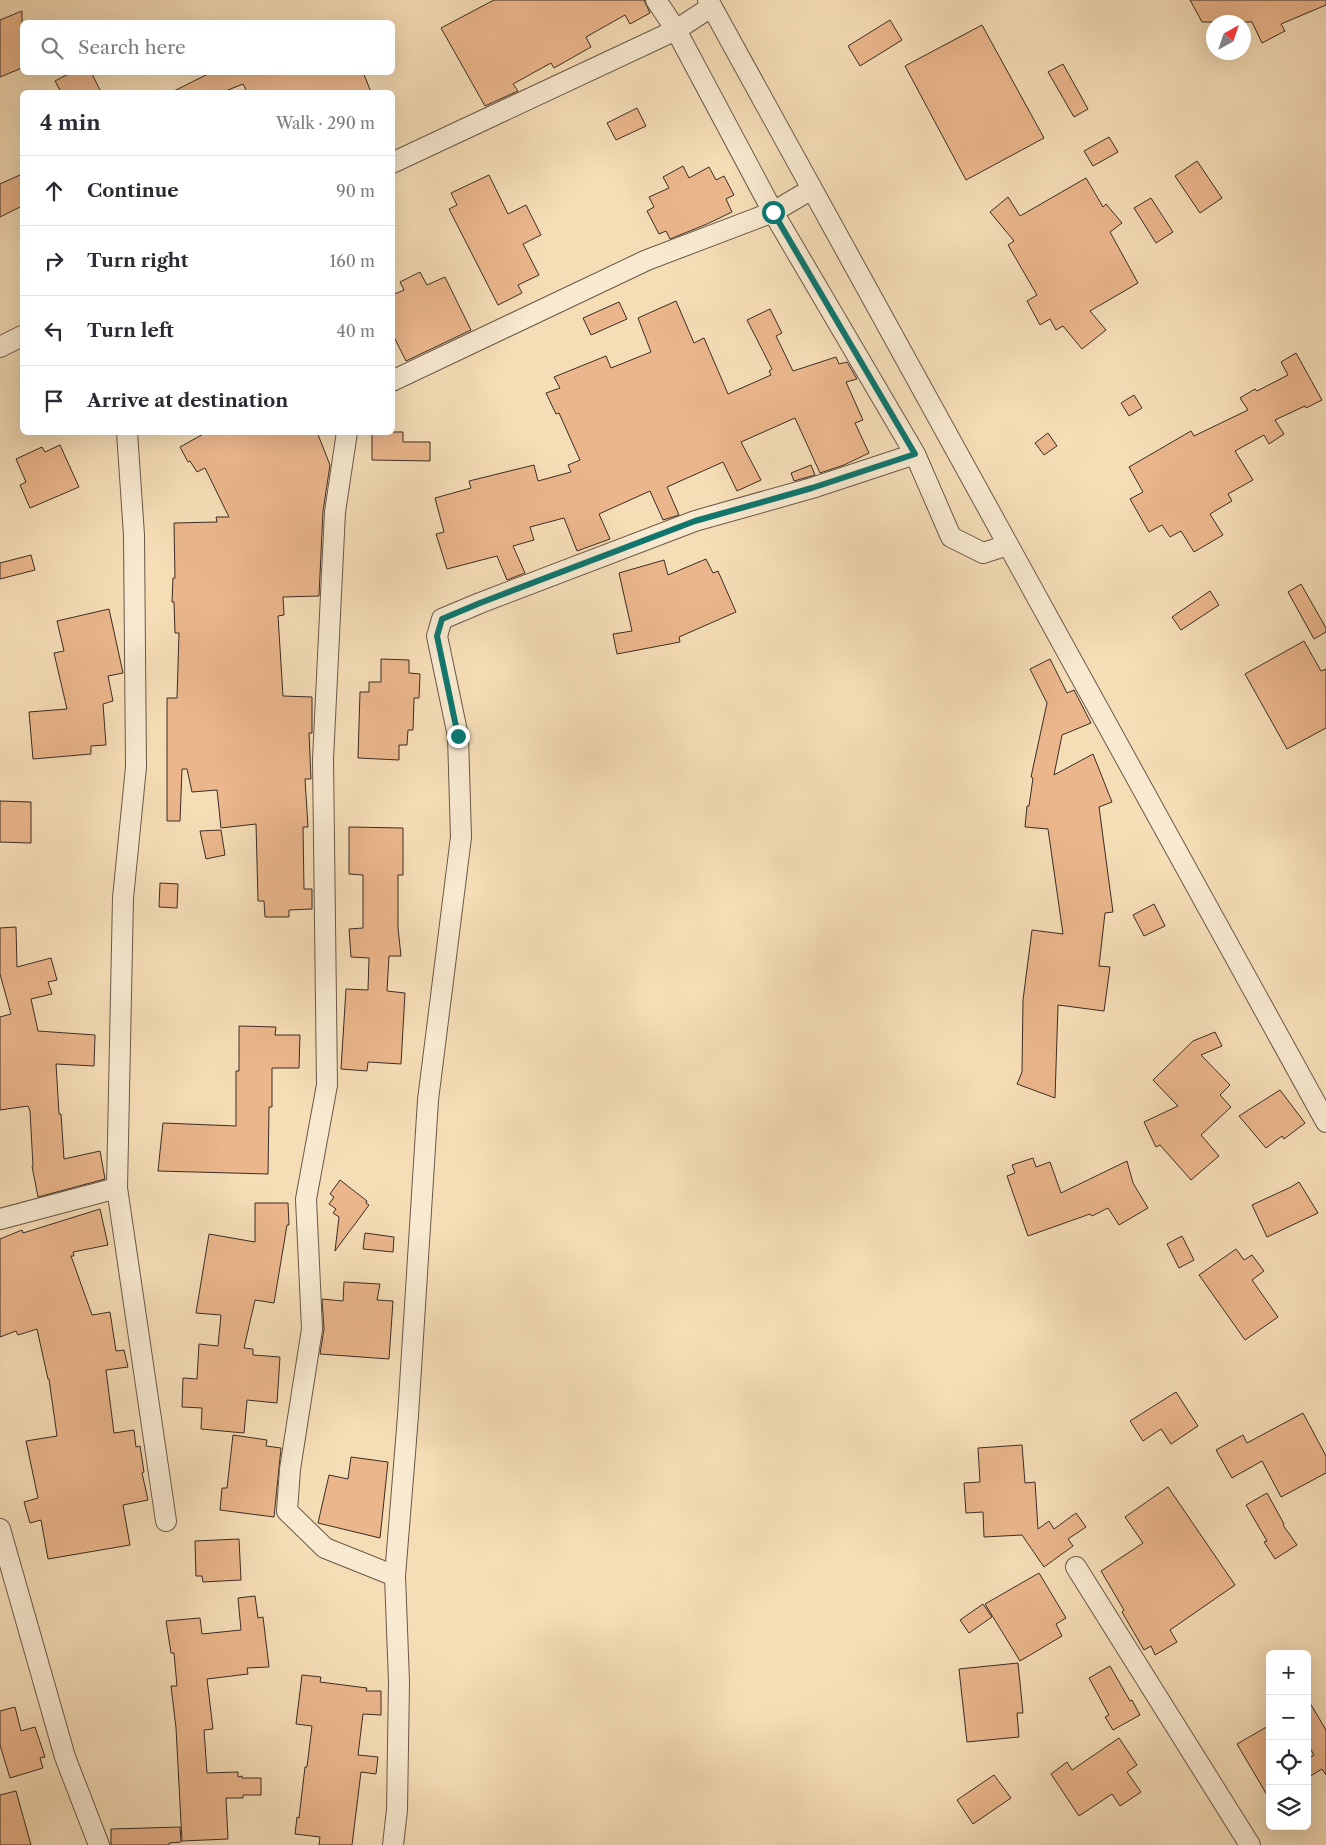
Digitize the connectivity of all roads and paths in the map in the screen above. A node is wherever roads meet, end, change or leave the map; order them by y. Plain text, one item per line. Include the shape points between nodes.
1 (656, 0) edge
2 (710, 3) edge
3 (676, 30) junction
4 (395, 161) edge
5 (812, 189) junction
6 (773, 212) junction
7 (20, 337) edge
8 (0, 347) edge
9 (395, 379) edge
10 (128, 435) edge
11 (347, 435) edge
12 (915, 454) junction
13 (1008, 545) junction
14 (1326, 1122) edge
15 (117, 1188) junction
16 (0, 1218) edge
17 (166, 1521) dead end
18 (0, 1529) edge
19 (1076, 1567) dead end
20 (396, 1576) junction
21 (99, 1845) edge
22 (393, 1845) edge
23 (1250, 1845) edge

1 - 3 street
2 - 3 street
2 - 5 street
3 - 4 street
3 - 6 street
5 - 6 street
5 - 13 street
6 - 9 street via 647,260
6 - 12 street
7 - 8 street
10 - 15 street via 134,535 136,767 123,898
11 - 20 street via 335,512 323,759 327,1085 306,1199 312,1329 286,1511 325,1548
12 - 13 street via 951,537 982,552
12 - 20 street via 812,488 695,521 442,619 437,636 458,736 461,837 428,1100
13 - 14 street
15 - 16 street
15 - 17 street
18 - 21 street via 65,1757
19 - 23 street
20 - 22 street via 399,1682 397,1810

